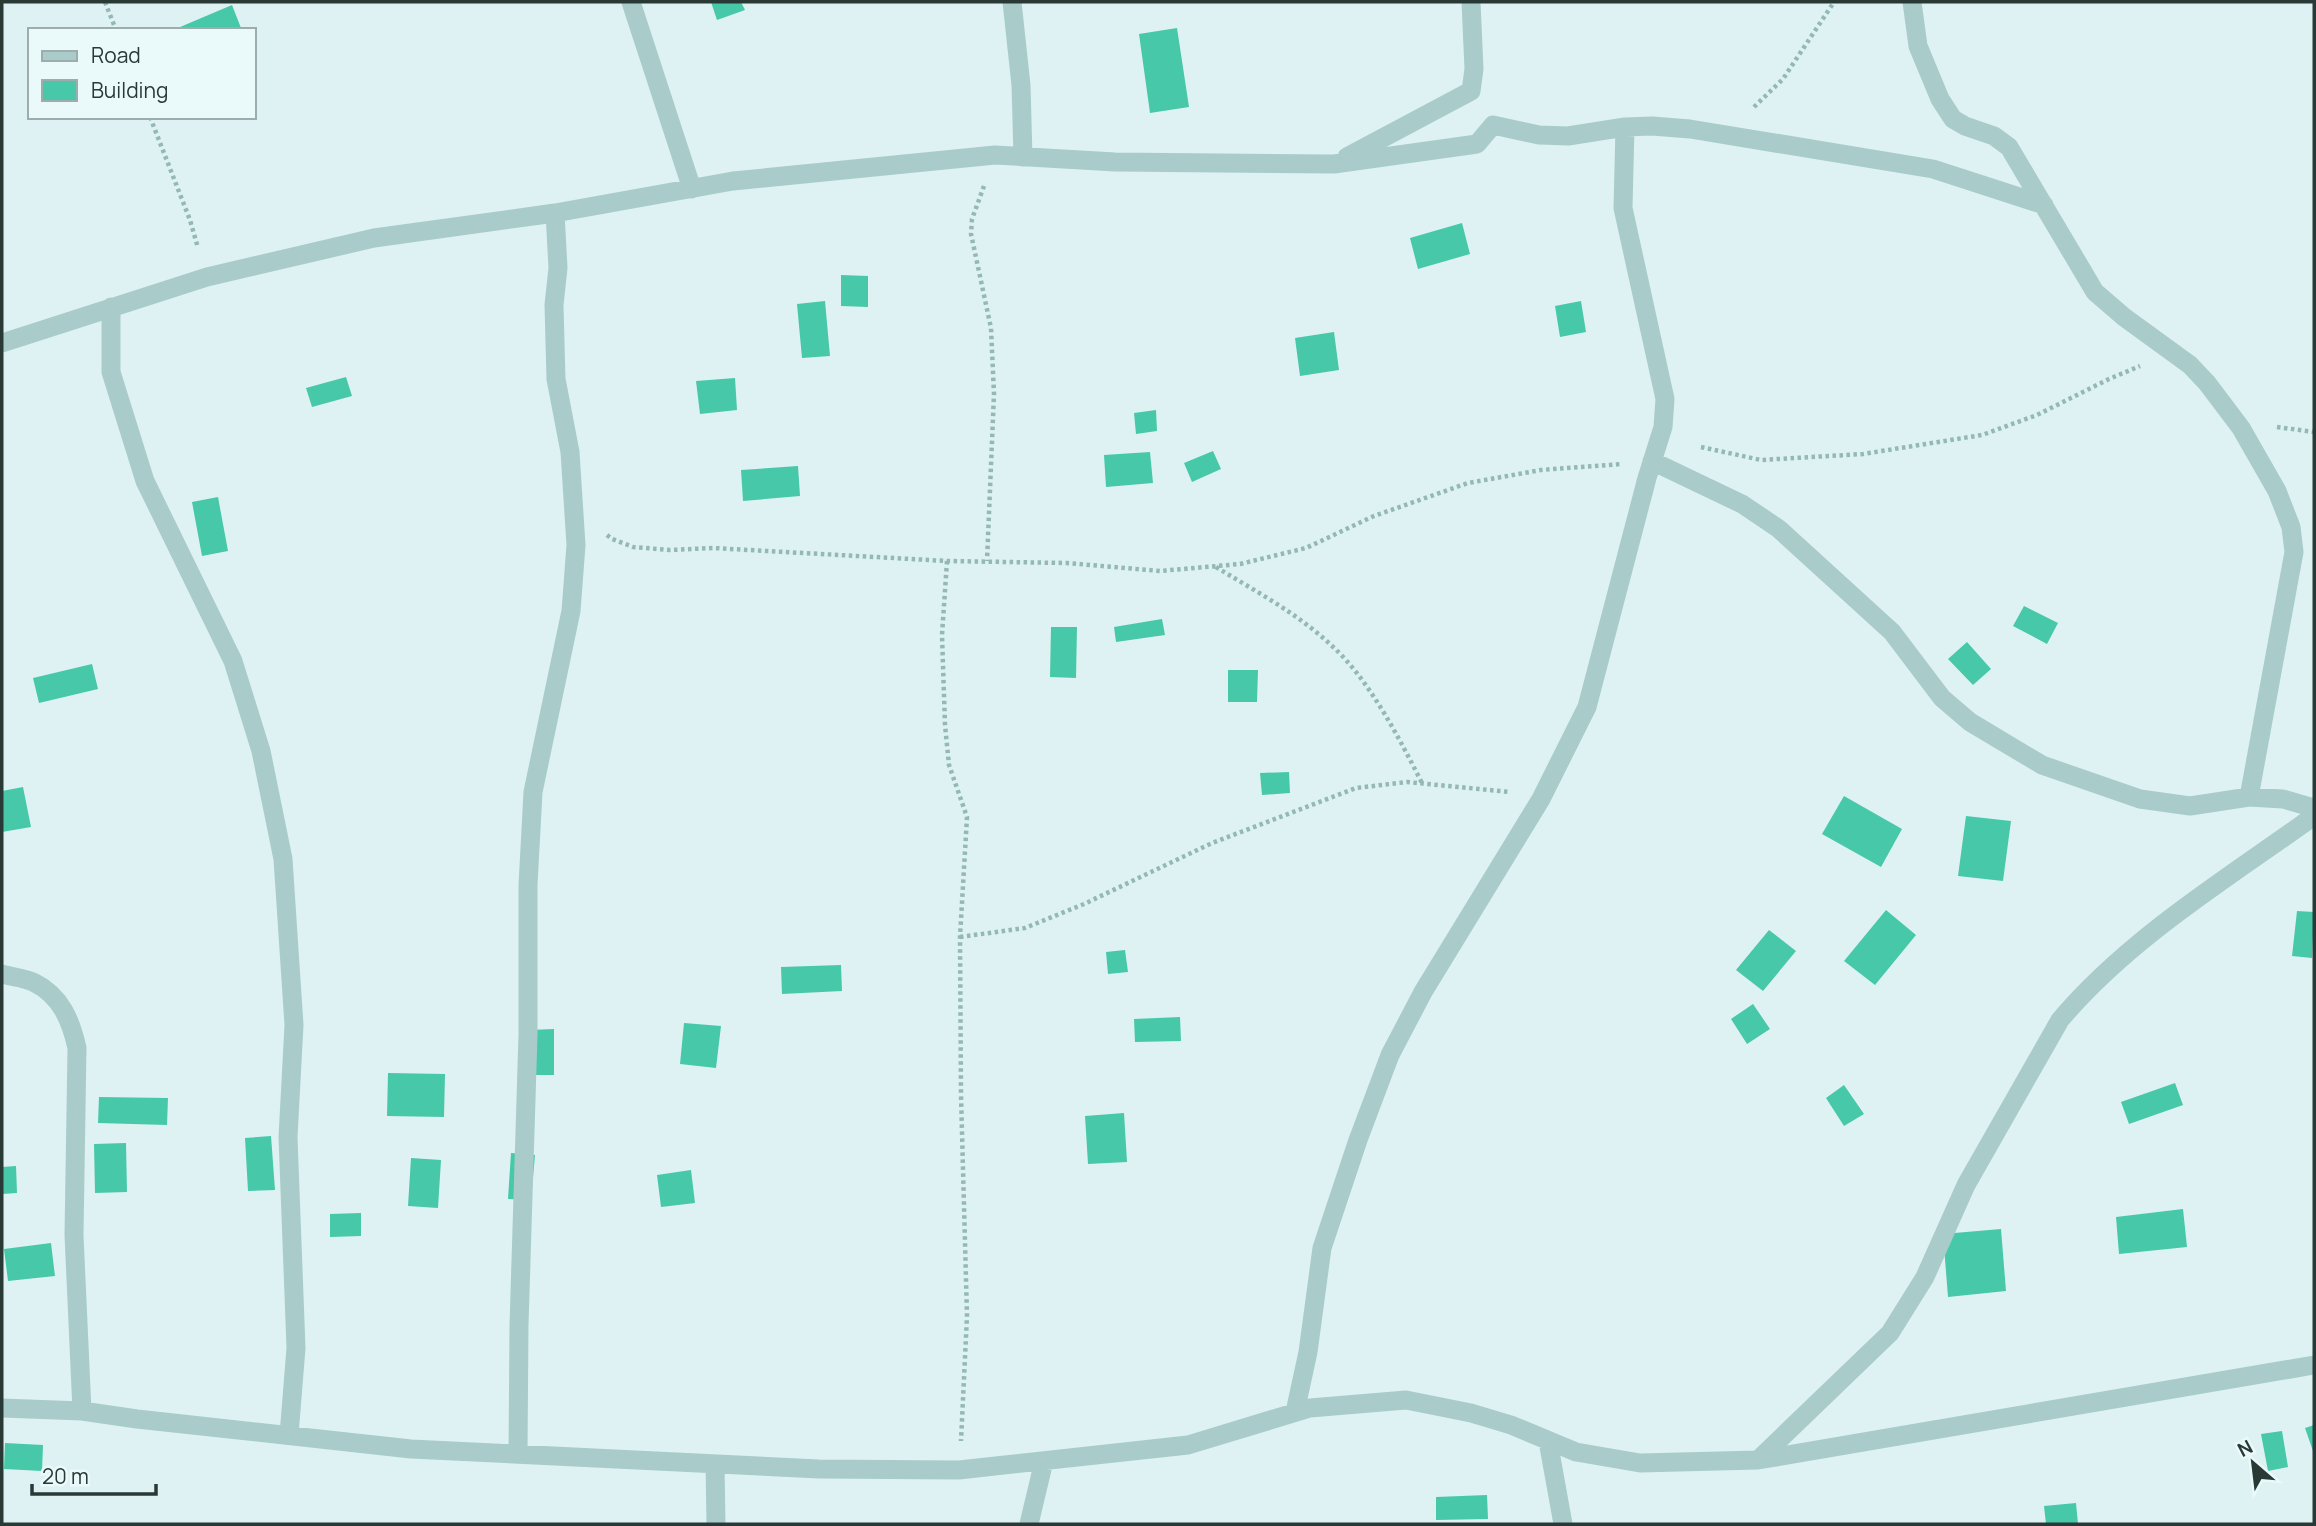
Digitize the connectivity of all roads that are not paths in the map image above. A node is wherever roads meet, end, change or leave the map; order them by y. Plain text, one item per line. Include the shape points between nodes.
1 (631, 2) edge
2 (1012, 2) edge
3 (1471, 2) edge
4 (1912, 2) edge
5 (1625, 127) junction
6 (1023, 157) junction
7 (1334, 164) junction
8 (692, 189) junction
9 (2044, 205) junction
10 (555, 213) junction
11 (111, 307) junction
12 (2, 343) edge
13 (1652, 461) junction
14 (2249, 797) junction
15 (2314, 807) edge
16 (2314, 816) edge
17 (2, 974) edge
18 (2314, 1365) edge
19 (2, 1408) edge
20 (82, 1411) junction
21 (1295, 1412) junction
22 (289, 1435) junction
23 (1548, 1441) junction
24 (518, 1454) junction
25 (1758, 1460) junction
26 (1044, 1461) junction
27 (715, 1464) junction
28 (716, 1524) edge
29 (1029, 1524) edge
30 (1563, 1524) edge

1 - 8 street
2 - 6 street
3 - 7 street via 1471,91
4 - 9 street via 1918,46 1953,119 2009,147
5 - 7 street via 1568,136 1493,125 1477,144
5 - 9 street via 1677,128 1933,169
5 - 13 street via 1623,208 1665,399 1663,427
6 - 7 street
6 - 8 street via 995,155
8 - 10 street
9 - 14 street via 2095,292 2207,383 2241,428 2277,491 2291,527 2294,551
10 - 11 street via 374,238 207,276
10 - 24 street via 556,379 570,452 576,545 571,611 533,792
11 - 12 street
11 - 22 street via 111,372 118,396 145,481 233,661 261,751 283,859 294,1026 288,1137 296,1348
13 - 14 street via 1742,504 1779,529 1892,632 1942,698 1970,722 2042,765 2140,799 2190,806
13 - 21 street via 1587,707 1541,799 1423,992 1390,1055 1358,1140 1322,1248
14 - 15 street
16 - 25 street via 2146,937 2079,997 2060,1020 1966,1185 1925,1276 1890,1334
17 - 20 street via 35,982 60,1004 72,1024 77,1048 74,1236
18 - 25 street
19 - 20 street
20 - 22 street
21 - 23 street via 1406,1400 1471,1413
21 - 26 street via 1188,1445
22 - 24 street via 411,1449
23 - 25 street via 1576,1452 1640,1463
23 - 30 street
24 - 27 street
26 - 27 street via 959,1470
26 - 29 street
27 - 28 street

